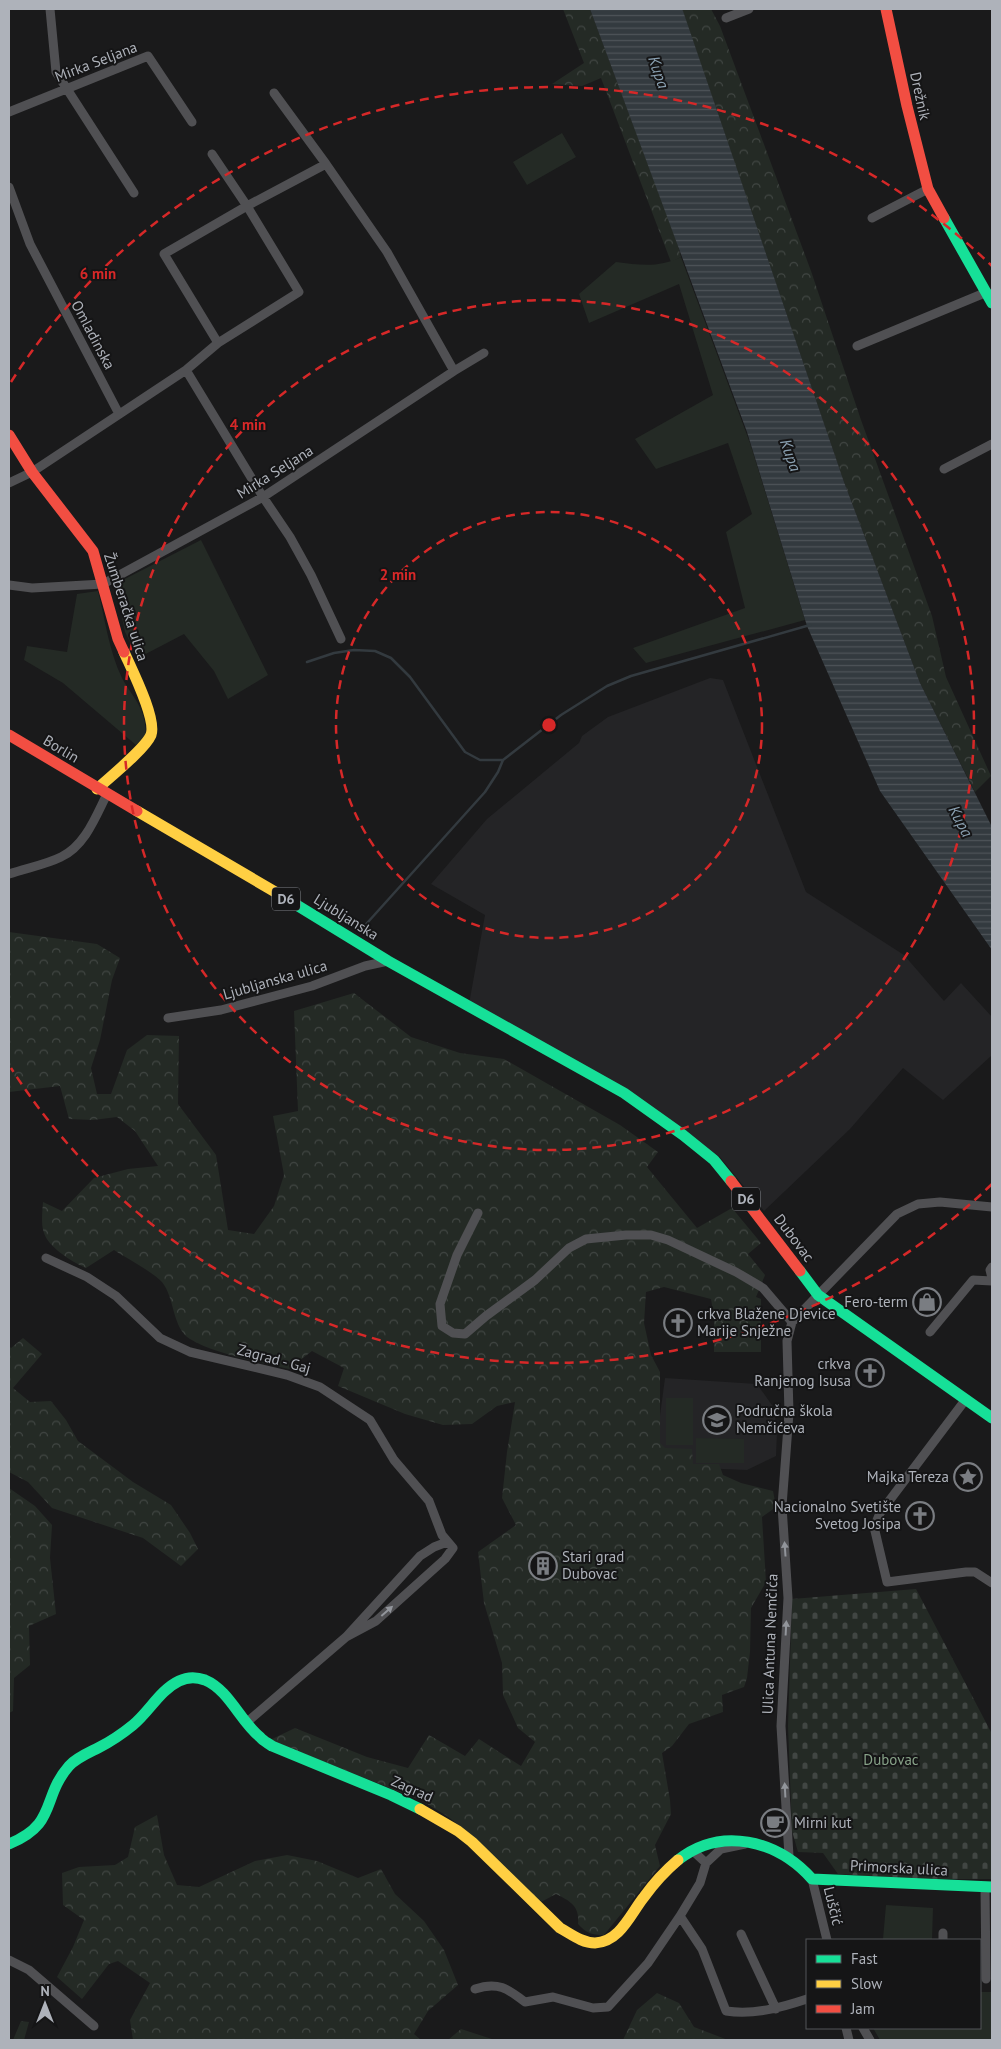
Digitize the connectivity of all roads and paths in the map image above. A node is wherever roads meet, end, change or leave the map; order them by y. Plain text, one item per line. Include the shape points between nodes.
1 (50, 9) edge
2 (749, 9) edge
3 (886, 9) edge
4 (726, 18) dead end
5 (66, 88) junction
6 (274, 93) dead end
7 (9, 112) edge
8 (192, 122) dead end
9 (212, 154) dead end
10 (326, 164) junction
11 (9, 187) edge
12 (928, 189) junction
13 (134, 193) dead end
14 (247, 206) junction
15 (872, 218) dead end
16 (987, 292) junction
17 (992, 303) edge
18 (218, 344) junction
19 (857, 346) dead end
20 (484, 353) dead end
21 (186, 370) junction
22 (454, 370) junction
23 (119, 414) junction
24 (9, 434) edge
25 (992, 444) edge
26 (944, 469) dead end
27 (32, 472) junction
28 (9, 483) edge
29 (264, 498) junction
30 (103, 584) junction
31 (9, 585) edge
32 (341, 639) dead end
33 (9, 735) edge
34 (102, 792) junction
35 (9, 874) edge
36 (388, 962) junction
37 (475, 1010) joint
38 (168, 1018) dead end
39 (992, 1207) edge
40 (478, 1213) dead end
41 (46, 1258) dead end
42 (992, 1267) edge
43 (992, 1279) edge
44 (818, 1295) junction
45 (792, 1322) junction
46 (930, 1332) dead end
47 (966, 1400) junction
48 (992, 1418) edge
49 (450, 1545) junction
50 (992, 1583) edge
51 (346, 1637) junction
52 (246, 1723) junction
53 (9, 1844) edge
54 (749, 1844) junction
55 (693, 1851) junction
56 (789, 1856) junction
57 (706, 1863) junction
58 (812, 1879) junction
59 (988, 1887) edge
60 (680, 1916) junction
61 (741, 1934) dead end
62 (827, 1939) edge
63 (9, 1960) edge
64 (986, 1979) edge
65 (475, 1989) dead end
66 (806, 1999) edge
67 (776, 2009) junction
68 (94, 2026) dead end

1 - 5 street via 56,72
2 - 4 street
3 - 12 main road, Drežnik via 906,106
5 - 7 street, Mirka Seljana
5 - 8 street, Mirka Seljana via 148,56
5 - 13 street
6 - 10 street
9 - 14 street
10 - 14 street
10 - 22 street via 387,252
11 - 23 street, Omladinska via 30,244
12 - 15 street
12 - 16 main road, Drežnik
14 - 18 street via 299,292
14 - 18 street via 164,254
16 - 17 main road, Drežnik
16 - 19 street
18 - 21 street
20 - 22 street, Mirka Seljana
21 - 23 street
21 - 29 street
22 - 29 street, Mirka Seljana
23 - 27 street
24 - 27 main road, Žumberačka ulica
25 - 26 street
27 - 28 street
27 - 30 main road, Žumberačka ulica via 93,551
29 - 30 street, Mirka Seljana
29 - 32 street via 311,575
30 - 31 street via 32,588
30 - 34 main road, Žumberačka ulica via 118,639 144,697 152,733
33 - 34 main road, Borlin / D6
34 - 35 street via 89,830 72,850 61,857
34 - 36 main road, Ljubljanska / D6
36 - 37 main road, Ljubljanska / D6
36 - 38 street, Ljubljanska ulica via 365,966 312,986 221,1010
37 - 44 main road, Dubovac / D6 via 624,1093 714,1160
39 - 44 street via 940,1202 918,1204 897,1214
40 - 45 street via 457,1255 440,1304 442,1326 453,1333 465,1334 569,1248 586,1239 626,1235 651,1235 668,1240 736,1272 763,1288
41 - 49 street, Zagrad - Gaj via 87,1277 116,1296 160,1338 190,1352 287,1374 320,1387 370,1420 394,1460 429,1501
42 - 43 street
43 - 46 street via 973,1280
44 - 45 street
44 - 47 main road, Dubovac / D6
56 -> 45 street, Ulica Antuna Nemčića via 781,1726 788,1598 782,1506 789,1413 787,1341
47 - 48 main road, Dubovac / D6
47 - 50 street via 880,1513 875,1531 887,1582 975,1572
51 -> 49 street via 376,1621 445,1559
49 - 51 street via 434,1547 420,1556
51 - 52 street
52 - 53 main road, Zagrad via 210,1681 183,1679 172,1684 122,1735 69,1766 45,1817 25,1837
52 - 55 main road, Zagrad via 272,1746 433,1815 472,1843 560,1928 589,1942 599,1943 614,1935 656,1880
54 - 55 main road, Zagrad via 722,1840 707,1843
54 - 56 main road, Zagrad
54 - 57 street via 721,1849
55 - 57 street
56 - 58 main road, Zagrad
57 - 60 street via 700,1883
58 - 59 main road, Primorska ulica
58 - 62 street, Luščić
59 - 64 street, Primorska ulica
60 - 65 street via 648,1963 608,2007 593,2008 553,1997 525,2002 506,1988 487,1985
60 - 67 street via 702,1949 726,2011 740,2013
61 - 67 street
63 - 68 street via 29,1970
66 - 67 street

